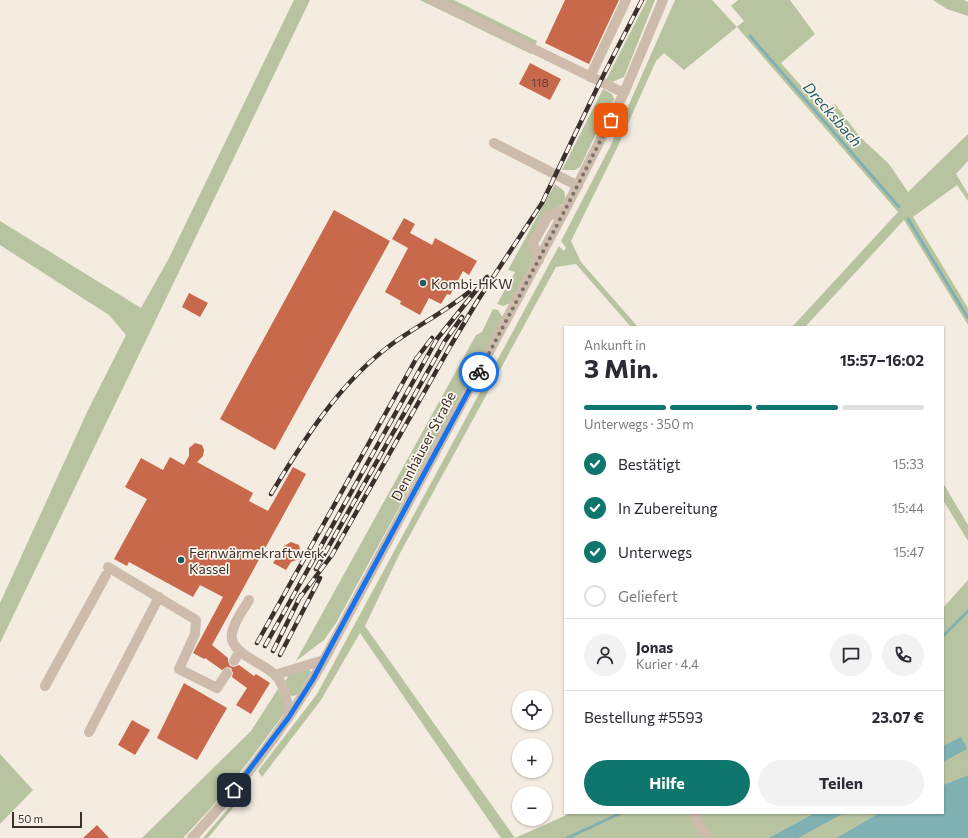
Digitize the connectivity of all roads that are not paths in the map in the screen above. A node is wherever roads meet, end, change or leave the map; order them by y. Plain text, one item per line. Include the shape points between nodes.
1 (433, 0) edge
2 (626, 0) edge
3 (663, 0) edge
4 (590, 77) junction
5 (624, 93) junction
6 (494, 143) dead end
7 (578, 186) junction
8 (158, 597) junction
9 (249, 600) dead end
10 (240, 651) junction
11 (324, 660) junction
12 (234, 662) dead end
13 (227, 673) dead end
14 (275, 675) junction
15 (45, 686) dead end
16 (289, 717) junction
17 (89, 732) dead end
18 (695, 814) edge
19 (192, 838) edge
20 (707, 838) edge

1 - 4 street
2 - 4 street
3 - 5 street, Dennhäuser Straße
4 - 5 street
5 - 7 street, Dennhäuser Straße
6 - 7 street
7 - 11 street, Dennhäuser Straße
8 - 13 street via 196,620 195,634 179,669 217,688
8 - 15 street via 107,571
8 - 17 street
9 - 10 street via 232,633 234,644
10 - 12 street
10 - 14 street
11 - 14 street
11 - 16 street, Dennhäuser Straße
14 - 16 street via 288,703
16 - 19 street, Dennhäuser Straße via 234,790
18 - 20 street

